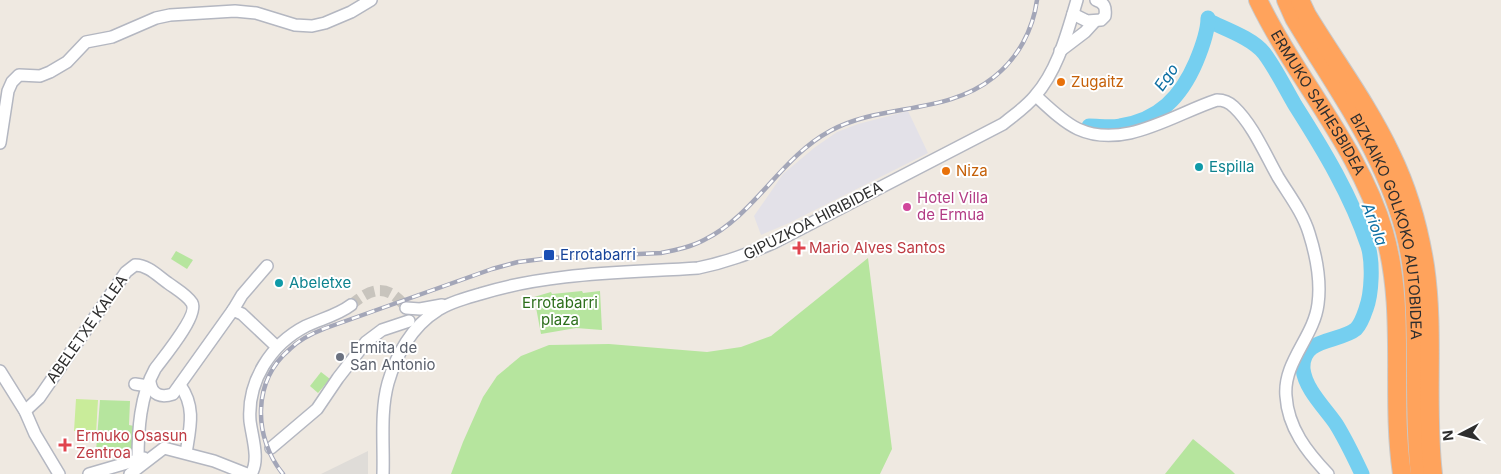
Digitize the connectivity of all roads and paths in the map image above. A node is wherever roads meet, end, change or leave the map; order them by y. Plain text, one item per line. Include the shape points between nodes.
1 (371, 0) edge
2 (1088, 0) edge
3 (1258, 0) edge
4 (1286, 0) edge
5 (1076, 1) edge
6 (1099, 1) edge
7 (1300, 11) edge
8 (1072, 14) junction
9 (1095, 21) junction
10 (1060, 51) junction
11 (1036, 96) junction
12 (0, 143) edge
13 (267, 266) dead end
14 (452, 303) junction
15 (351, 305) tunnel mouth
16 (408, 308) junction
17 (233, 310) junction
18 (409, 321) junction
19 (408, 338) junction
20 (277, 347) junction
21 (0, 372) edge
22 (135, 384) dead end
23 (149, 384) junction
24 (180, 385) junction
25 (24, 411) junction
26 (271, 448) dead end
27 (186, 453) junction
28 (137, 464) edge
29 (59, 474) edge
30 (89, 474) edge
31 (247, 474) edge
32 (251, 474) edge
33 (383, 474) edge
34 (1328, 474) edge
35 (1402, 474) edge
36 (1420, 474) edge
37 (1433, 474) edge

1 - 12 street via 351,12 312,26 235,11 170,14 112,37 86,42 67,62 50,72 40,76 19,76 12,82
2 - 5 street
3 - 35 highway, ERMUKO SAIHESBIDEA via 1272,30 1364,180 1385,234 1396,298 1397,407
4 - 7 highway, BIZKAIKO GOLKOKO AUTOBIDEA
5 - 8 street, GIPUZKOA HIRIBIDEA
6 - 9 street via 1105,5 1105,16
7 - 36 highway, BIZKAIKO GOLKOKO AUTOBIDEA via 1380,160 1405,230 1415,301
7 - 37 highway, BIZKAIKO GOLKOKO AUTOBIDEA via 1373,121 1391,155 1418,229 1428,301 1428,409
8 - 9 street
8 - 10 street, GIPUZKOA HIRIBIDEA
9 - 10 street
10 - 11 street, GIPUZKOA HIRIBIDEA
11 - 14 street, GIPUZKOA HIRIBIDEA via 1003,124 739,258 698,268 542,279
11 - 34 street via 1076,128 1098,134 1126,134 1217,100 1234,106 1250,127 1304,220 1313,250 1318,303 1314,322 1288,375 1286,394 1288,412 1299,439
13 - 17 street
14 - 16 street
14 - 19 street, GIPUZKOA HIRIBIDEA via 437,310
15 - 20 street via 303,327
16 - 18 street
16 - 19 street via 414,314 414,327
17 - 20 street via 242,314
17 - 24 street
18 - 19 street
18 - 26 street via 382,330 366,342 318,409
19 - 33 street, GIPUZKOA HIRIBIDEA via 396,360 385,401
20 - 32 street via 262,367 252,397 250,419 254,468
21 - 25 street
22 - 23 street
23 - 24 street via 161,396 173,394
23 - 25 street, ABELETXE KALEA via 155,369 191,317 193,307 183,294 151,270 135,265 126,272 39,398
23 - 28 street via 140,413
24 - 27 street via 191,408
25 - 29 street
27 - 28 street via 164,448
27 - 31 street
28 - 30 street

